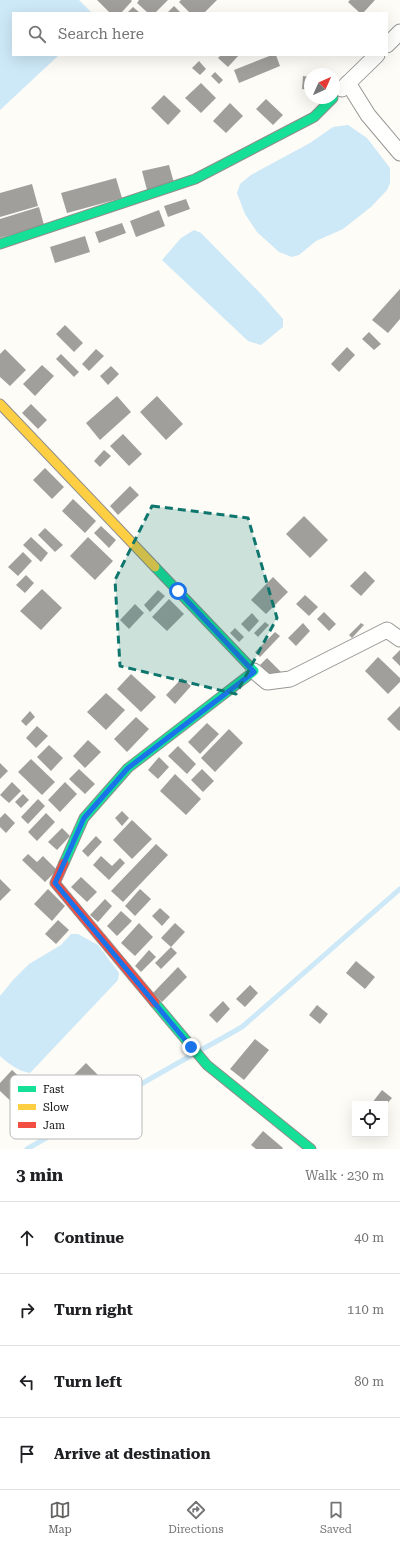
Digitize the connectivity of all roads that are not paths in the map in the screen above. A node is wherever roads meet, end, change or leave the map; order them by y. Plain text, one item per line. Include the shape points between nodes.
1 (400, 32) edge
2 (388, 44) edge
3 (376, 56) edge
4 (348, 83) junction
5 (340, 90) edge
6 (326, 104) edge
7 (400, 153) edge
8 (0, 244) edge
9 (0, 404) edge
10 (400, 639) edge
11 (254, 672) junction
12 (311, 1149) edge

1 - 2 street
3 - 4 street
4 - 5 street
4 - 7 street via 368,115
6 - 8 street via 314,117 196,179
9 - 11 street
10 - 11 street via 387,630 290,679 267,682
11 - 12 street via 128,768 84,818 55,883 207,1065

